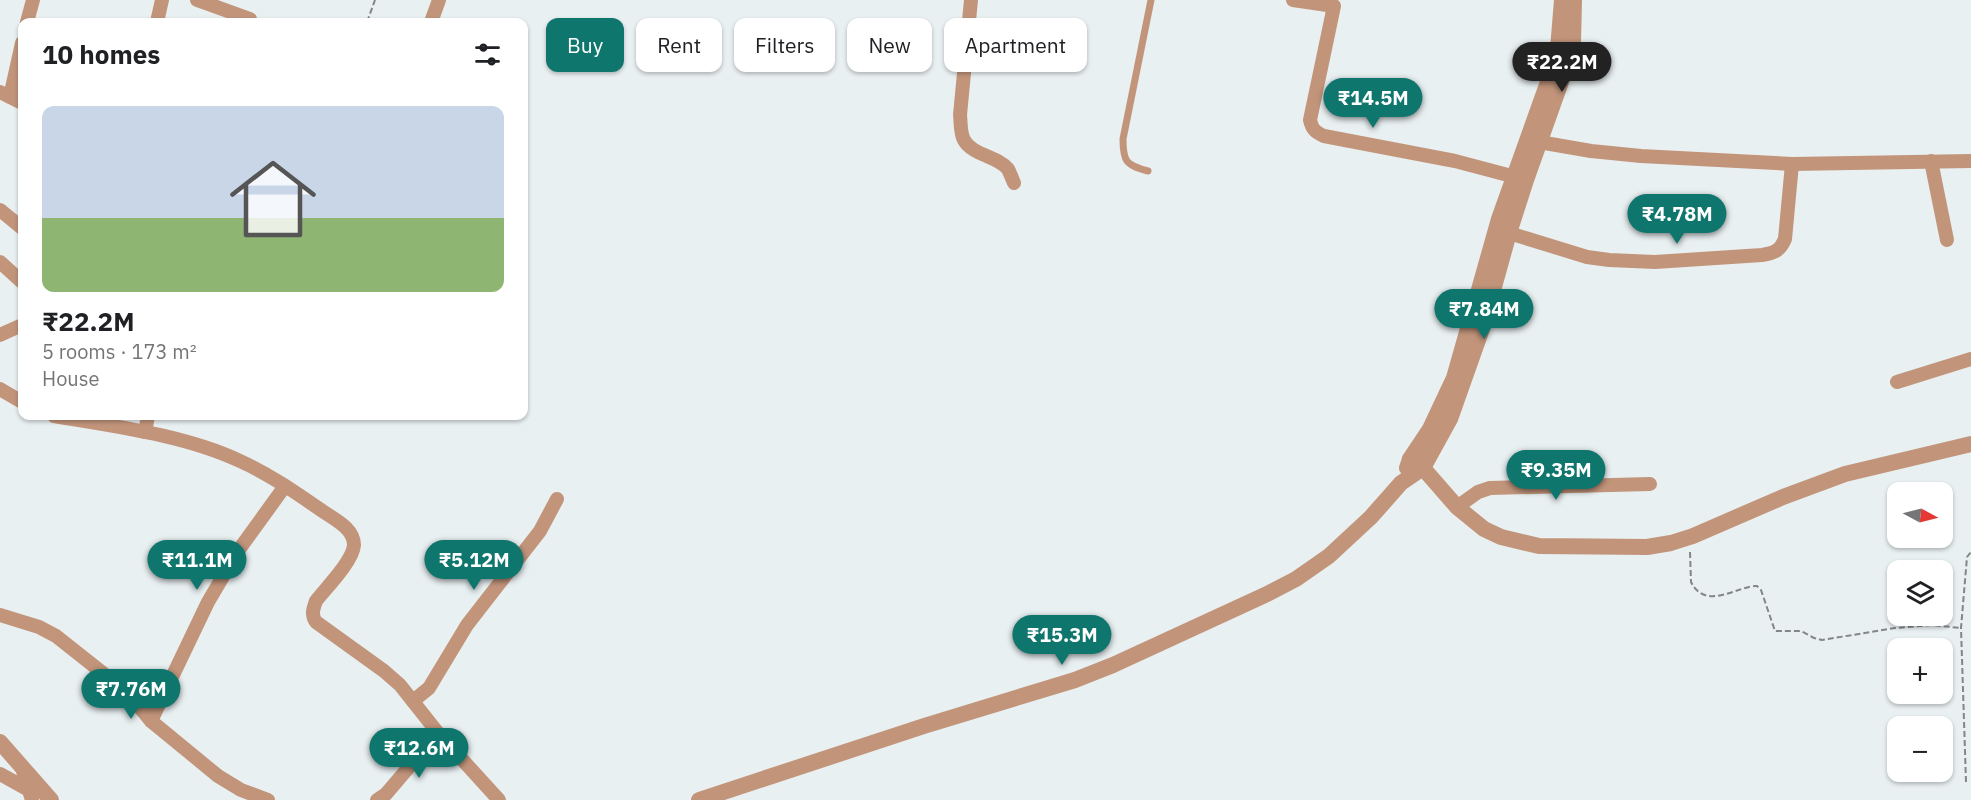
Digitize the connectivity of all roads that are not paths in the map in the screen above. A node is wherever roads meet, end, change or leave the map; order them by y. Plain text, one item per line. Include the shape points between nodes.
1 (33, 0) edge
2 (162, 0) edge
3 (197, 0) edge
4 (439, 0) edge
5 (971, 0) edge
6 (1151, 0) edge
7 (1293, 0) edge
8 (1562, 0) edge
9 (1574, 0) edge
10 (28, 18) edge
11 (158, 18) edge
12 (247, 18) edge
13 (432, 18) edge
14 (18, 55) edge
15 (5, 94) edge
16 (1539, 142) junction
17 (1931, 161) junction
18 (1971, 161) edge
19 (1792, 164) junction
20 (1148, 171) dead end
21 (1519, 178) junction
22 (1014, 183) dead end
23 (0, 210) edge
24 (18, 225) edge
25 (1509, 233) junction
26 (1947, 240) dead end
27 (0, 262) edge
28 (18, 278) edge
29 (18, 327) edge
30 (0, 335) edge
31 (1971, 359) edge
32 (1897, 382) dead end
33 (0, 389) edge
34 (18, 400) edge
35 (77, 420) edge
36 (147, 420) edge
37 (145, 432) junction
38 (1971, 444) edge
39 (1416, 464) junction
40 (1650, 483) dead end
41 (285, 486) junction
42 (557, 499) dead end
43 (1457, 507) junction
44 (0, 615) edge
45 (413, 701) junction
46 (152, 721) junction
47 (438, 733) junction
48 (0, 742) edge
49 (21, 766) junction
50 (0, 774) edge
51 (31, 795) edge
52 (51, 800) edge
53 (268, 800) edge
54 (377, 800) edge
55 (499, 800) edge
56 (699, 800) edge

1 - 10 street
2 - 11 street
3 - 12 street
4 - 13 street
5 - 22 street via 961,130 970,147 999,162
6 - 20 lane via 1123,147 1128,162
7 - 21 street via 1334,6 1310,120 1316,132
8 - 21 street via 1558,49
9 - 16 street via 1573,42
14 - 15 street
16 - 19 street via 1641,156
16 - 21 street
17 - 18 street
17 - 19 street
17 - 26 street
19 - 25 street via 1785,239 1775,252 1629,262 1587,256
21 - 25 street
21 - 39 street via 1454,378
23 - 24 street
25 - 39 street via 1454,409
27 - 28 street
29 - 30 street
31 - 32 street
33 - 34 street
35 - 37 street
36 - 37 street
37 - 41 street via 239,460
38 - 43 street via 1845,474 1685,539 1647,547 1539,546 1484,529
39 - 43 street
39 - 56 street via 1371,517 1296,579 1113,665
40 - 43 street via 1490,488
41 - 45 street via 348,529 354,545 352,555 316,601 313,617 400,684
41 - 46 street via 208,602
42 - 45 street via 529,547 467,625 434,681
44 - 46 street via 56,636 128,693
45 - 47 street
46 - 53 street via 218,776
47 - 54 street
47 - 55 street
48 - 49 street
49 - 51 street
49 - 52 street
50 - 51 street

